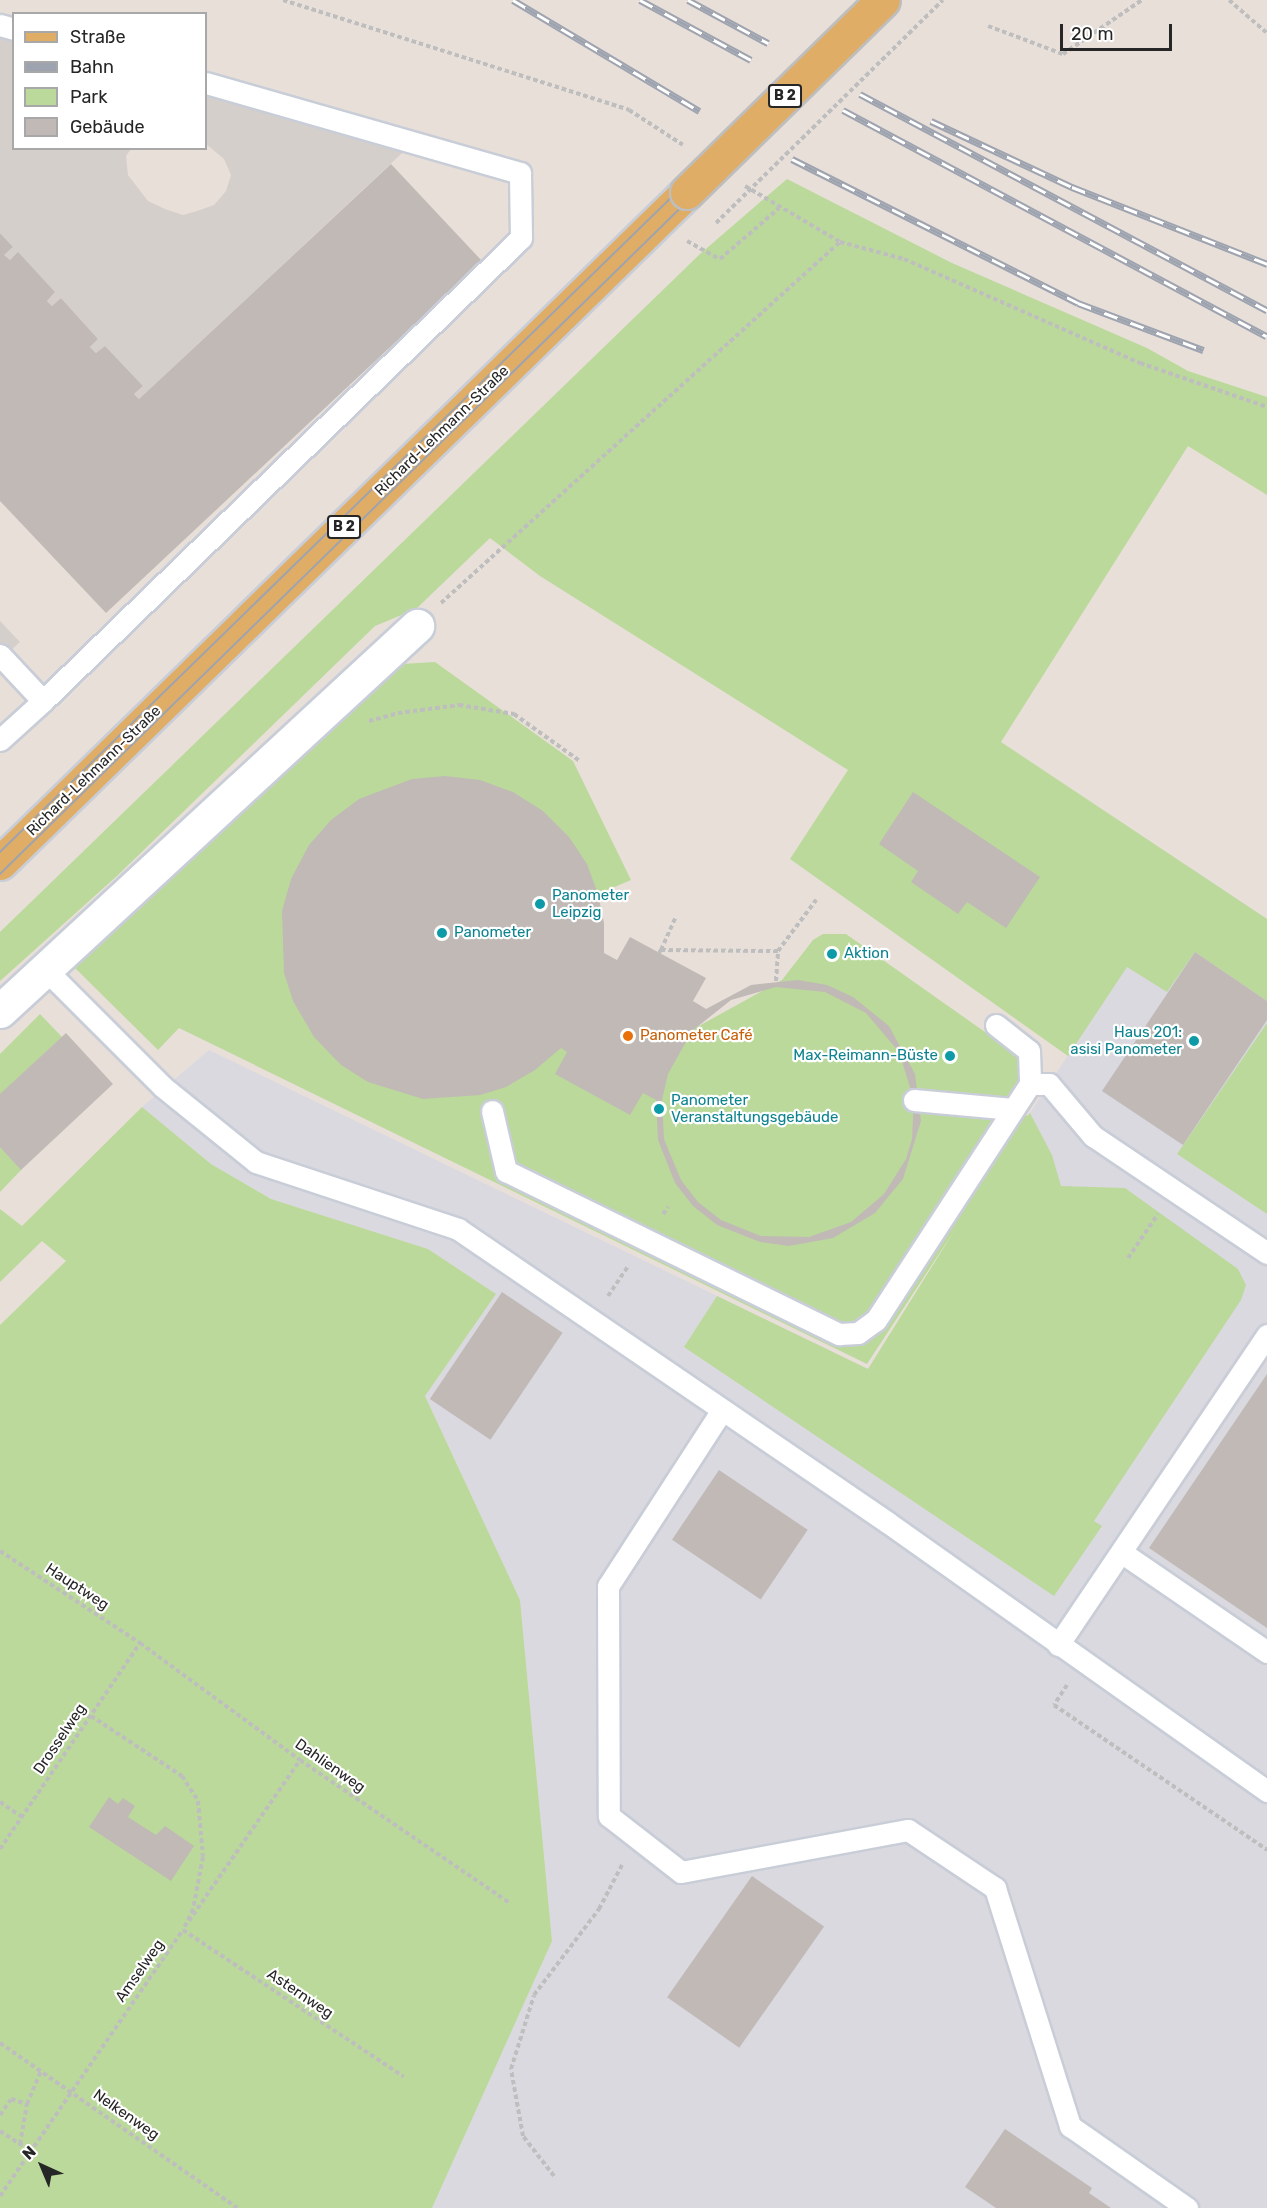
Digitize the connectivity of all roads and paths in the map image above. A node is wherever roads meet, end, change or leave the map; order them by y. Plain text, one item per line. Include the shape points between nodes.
1 (283, 0) edge
2 (884, 0) edge
3 (943, 0) edge
4 (1142, 0) edge
5 (1229, 0) edge
6 (988, 26) dead end
7 (1267, 33) edge
8 (207, 83) edge
9 (629, 110) dead end
10 (716, 223) dead end
11 (840, 242) junction
12 (720, 259) dead end
13 (1267, 407) edge
14 (417, 626) joint
15 (0, 655) edge
16 (43, 701) junction
17 (366, 722) dead end
18 (0, 740) edge
19 (581, 762) dead end
20 (0, 863) edge
21 (816, 900) dead end
22 (676, 916) dead end
23 (778, 951) junction
24 (46, 970) junction
25 (776, 981) dead end
26 (0, 1011) edge
27 (996, 1024) dead end
28 (1030, 1084) junction
29 (914, 1100) dead end
30 (1014, 1109) junction
31 (492, 1111) dead end
32 (1175, 1190) junction
33 (1267, 1253) edge
34 (1128, 1258) dead end
35 (1267, 1335) edge
36 (722, 1410) junction
37 (0, 1551) edge
38 (1121, 1552) junction
39 (140, 1643) junction
40 (1058, 1645) junction
41 (1267, 1652) edge
42 (1083, 1662) junction
43 (91, 1716) junction
44 (300, 1760) junction
45 (1267, 1791) edge
46 (0, 1802) edge
47 (22, 1817) junction
48 (637, 1838) junction
49 (0, 1849) edge
50 (1267, 1850) edge
51 (511, 1904) dead end
52 (183, 1930) junction
53 (0, 2043) edge
54 (41, 2071) junction
55 (404, 2077) dead end
56 (72, 2092) junction
57 (27, 2104) junction
58 (0, 2115) edge
59 (0, 2132) edge
60 (20, 2144) junction
61 (31, 2151) junction
62 (554, 2176) dead end
63 (0, 2196) edge
64 (237, 2208) edge
65 (1187, 2208) edge

1 - 9 path
2 - 20 main road, Richard-Lehmann-Straße / B 2, bridge
3 - 10 path, bridge
4 - 6 path via 1063,54
5 - 7 path
8 - 16 lane via 520,172 520,238
11 - 12 path via 779,208
11 - 13 path via 904,260 1140,363
11 - 14 path
14 - 24 street
15 - 16 lane
16 - 18 lane
17 - 19 path via 398,713 459,705 514,714
21 - 23 path
22 - 23 path via 660,952
23 - 25 path
24 - 26 street
24 - 36 lane via 163,1088 256,1162 458,1229
27 - 28 lane via 1029,1051
28 - 30 lane
28 - 32 lane via 1049,1084 1094,1136
29 - 30 lane
30 - 31 lane via 876,1320 858,1333 839,1334 506,1172
32 - 33 lane
32 - 34 path
35 - 38 lane
36 - 40 lane
36 - 48 lane via 608,1586 609,1816
37 - 39 path, Hauptweg
38 - 40 lane
38 - 41 lane
39 - 43 path, Drosselweg
39 - 44 path, Dahlienweg
40 - 42 lane
42 - 45 lane
42 - 50 path via 1054,1705
43 - 47 path, Drosselweg
43 - 52 path via 182,1776 198,1801 203,1857 193,1910
44 - 51 path, Dahlienweg
44 - 52 path, Amselweg
46 - 47 path
47 - 49 path, Drosselweg
48 - 62 path via 598,1909 534,1995 511,2068 523,2136
48 - 65 lane via 681,1872 908,1830 937,1849 994,1888 1070,2126
52 - 55 path, Asternweg
52 - 56 path, Amselweg
53 - 54 path, Nelkenweg
54 - 56 path, Nelkenweg
54 - 57 path
56 - 61 path, Amselweg
56 - 64 path, Nelkenweg
57 - 58 path via 11,2099
57 - 60 path
59 - 60 path
60 - 61 path
61 - 63 path, Amselweg

